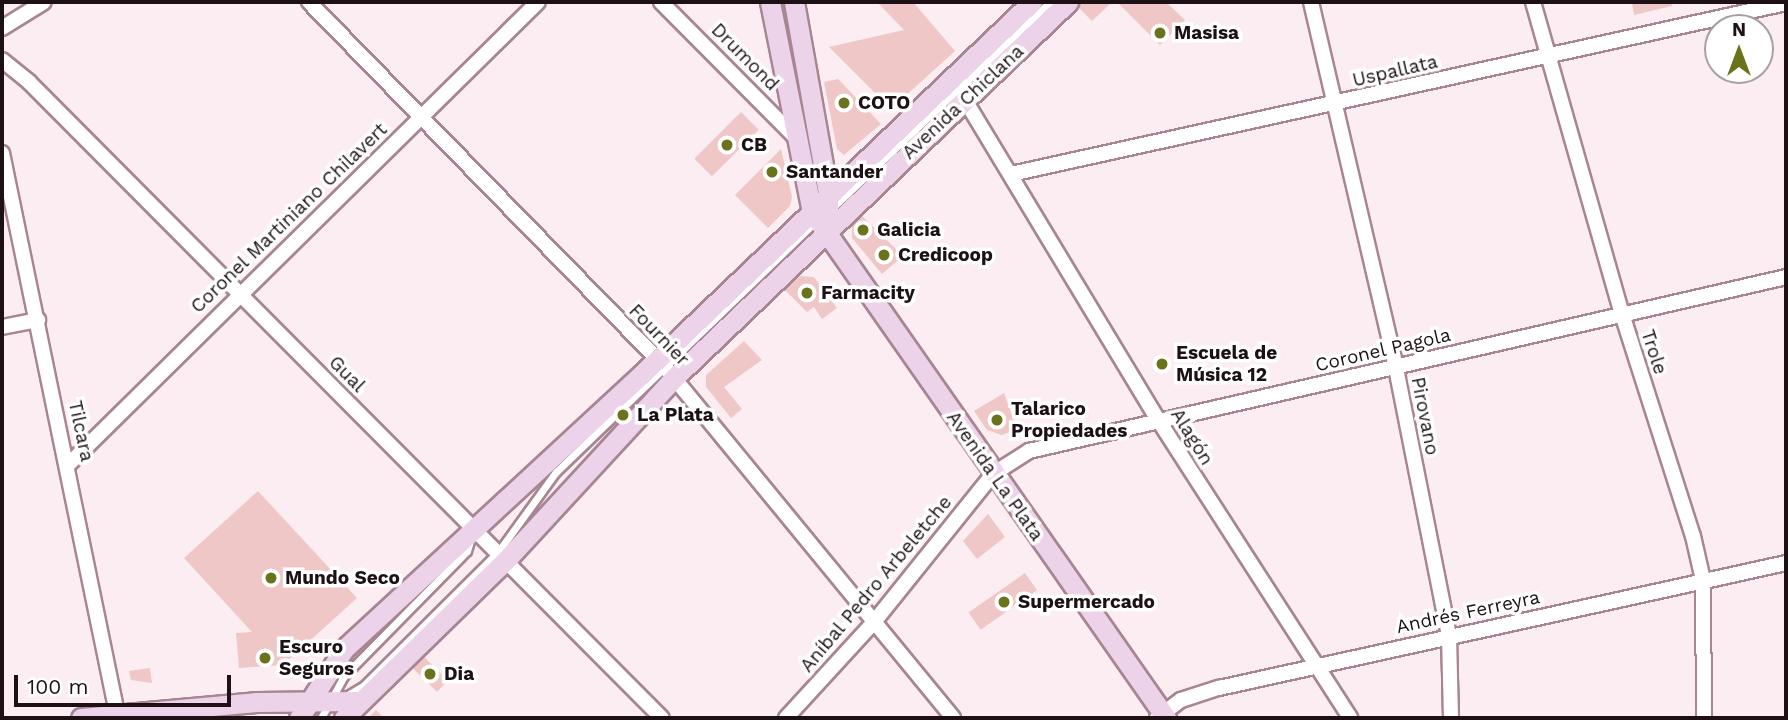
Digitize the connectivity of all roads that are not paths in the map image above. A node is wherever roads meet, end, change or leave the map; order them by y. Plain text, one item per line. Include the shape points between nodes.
1 (44, 2) edge
2 (309, 2) edge
3 (538, 2) edge
4 (661, 2) edge
5 (770, 2) edge
6 (794, 2) edge
7 (1050, 2) edge
8 (1068, 2) edge
9 (1311, 2) edge
10 (1533, 2) edge
11 (1029, 3) edge
12 (1786, 3) edge
13 (2, 28) edge
14 (1550, 56) junction
15 (2, 60) edge
16 (965, 100) junction
17 (1334, 104) junction
18 (419, 119) junction
19 (800, 142) junction
20 (2, 153) edge
21 (1011, 174) junction
22 (823, 212) junction
23 (1786, 277) edge
24 (238, 294) junction
25 (1622, 314) junction
26 (38, 320) junction
27 (2, 327) edge
28 (665, 368) junction
29 (1396, 368) junction
30 (1157, 418) junction
31 (69, 464) junction
32 (993, 474) junction
33 (475, 528) junction
34 (502, 556) junction
35 (1786, 563) edge
36 (1703, 580) junction
37 (874, 622) junction
38 (1449, 636) junction
39 (1315, 665) junction
40 (319, 714) edge
41 (1161, 716) edge
42 (118, 717) edge
43 (81, 718) edge
44 (662, 718) edge
45 (786, 718) edge
46 (953, 718) edge
47 (1350, 718) edge
48 (1451, 718) edge
49 (1704, 718) edge

1 - 13 street
2 - 18 street, Fournier
3 - 18 street, Coronel Martiniano Chilavert
4 - 19 street, Drumond
5 - 19 main road, Avenida La Plata
6 - 22 main road, Avenida La Plata
7 - 22 lane
8 - 16 main road, Avenida Chiclana
9 - 17 street, Pirovano
10 - 14 street, Trole
11 - 22 main road, Avenida Chiclana
12 - 14 street, Uspallata
14 - 17 street, Uspallata
14 - 25 street, Trole
15 - 24 street, Gual
16 - 21 street, Alagón
16 - 22 main road, Avenida Chiclana
17 - 21 street, Uspallata
17 - 29 street, Pirovano
18 - 24 street, Coronel Martiniano Chilavert
18 - 28 street, Fournier
19 - 22 main road, Avenida La Plata
20 - 26 street, Tilcara
21 - 30 street, Alagón
22 - 28 main road
22 - 28 main road
22 - 32 main road, Avenida La Plata via 834,247
23 - 25 street, Coronel Pagola
24 - 31 street, Coronel Martiniano Chilavert
24 - 33 street, Gual
25 - 29 street, Coronel Pagola
25 - 36 street, Trole
26 - 27 street
26 - 31 street, Tilcara
28 - 33 main road
28 - 34 main road
28 - 37 street, Fournier
29 - 30 street, Coronel Pagola
29 - 38 street, Pirovano
30 - 32 street, Coronel Pagola via 1029,451
30 - 39 street, Alagón
31 - 42 street, Tilcara
32 - 37 street, Aníbal Pedro Arbeletche
32 - 41 main road, Avenida La Plata
33 - 34 street, Gual
33 - 40 main road via 344,649
34 - 40 lane via 364,685
34 - 40 main road via 358,701
34 - 44 street, Gual
35 - 36 street, Andrés Ferreyra
36 - 38 street, Andrés Ferreyra
36 - 49 street, Trole
37 - 45 street, Aníbal Pedro Arbeletche
37 - 46 street, Fournier
38 - 39 street, Andrés Ferreyra
38 - 48 street, Pirovano
39 - 41 street, Andrés Ferreyra via 1181,700
39 - 47 street, Alagón
40 - 42 main road via 256,702
42 - 43 main road

